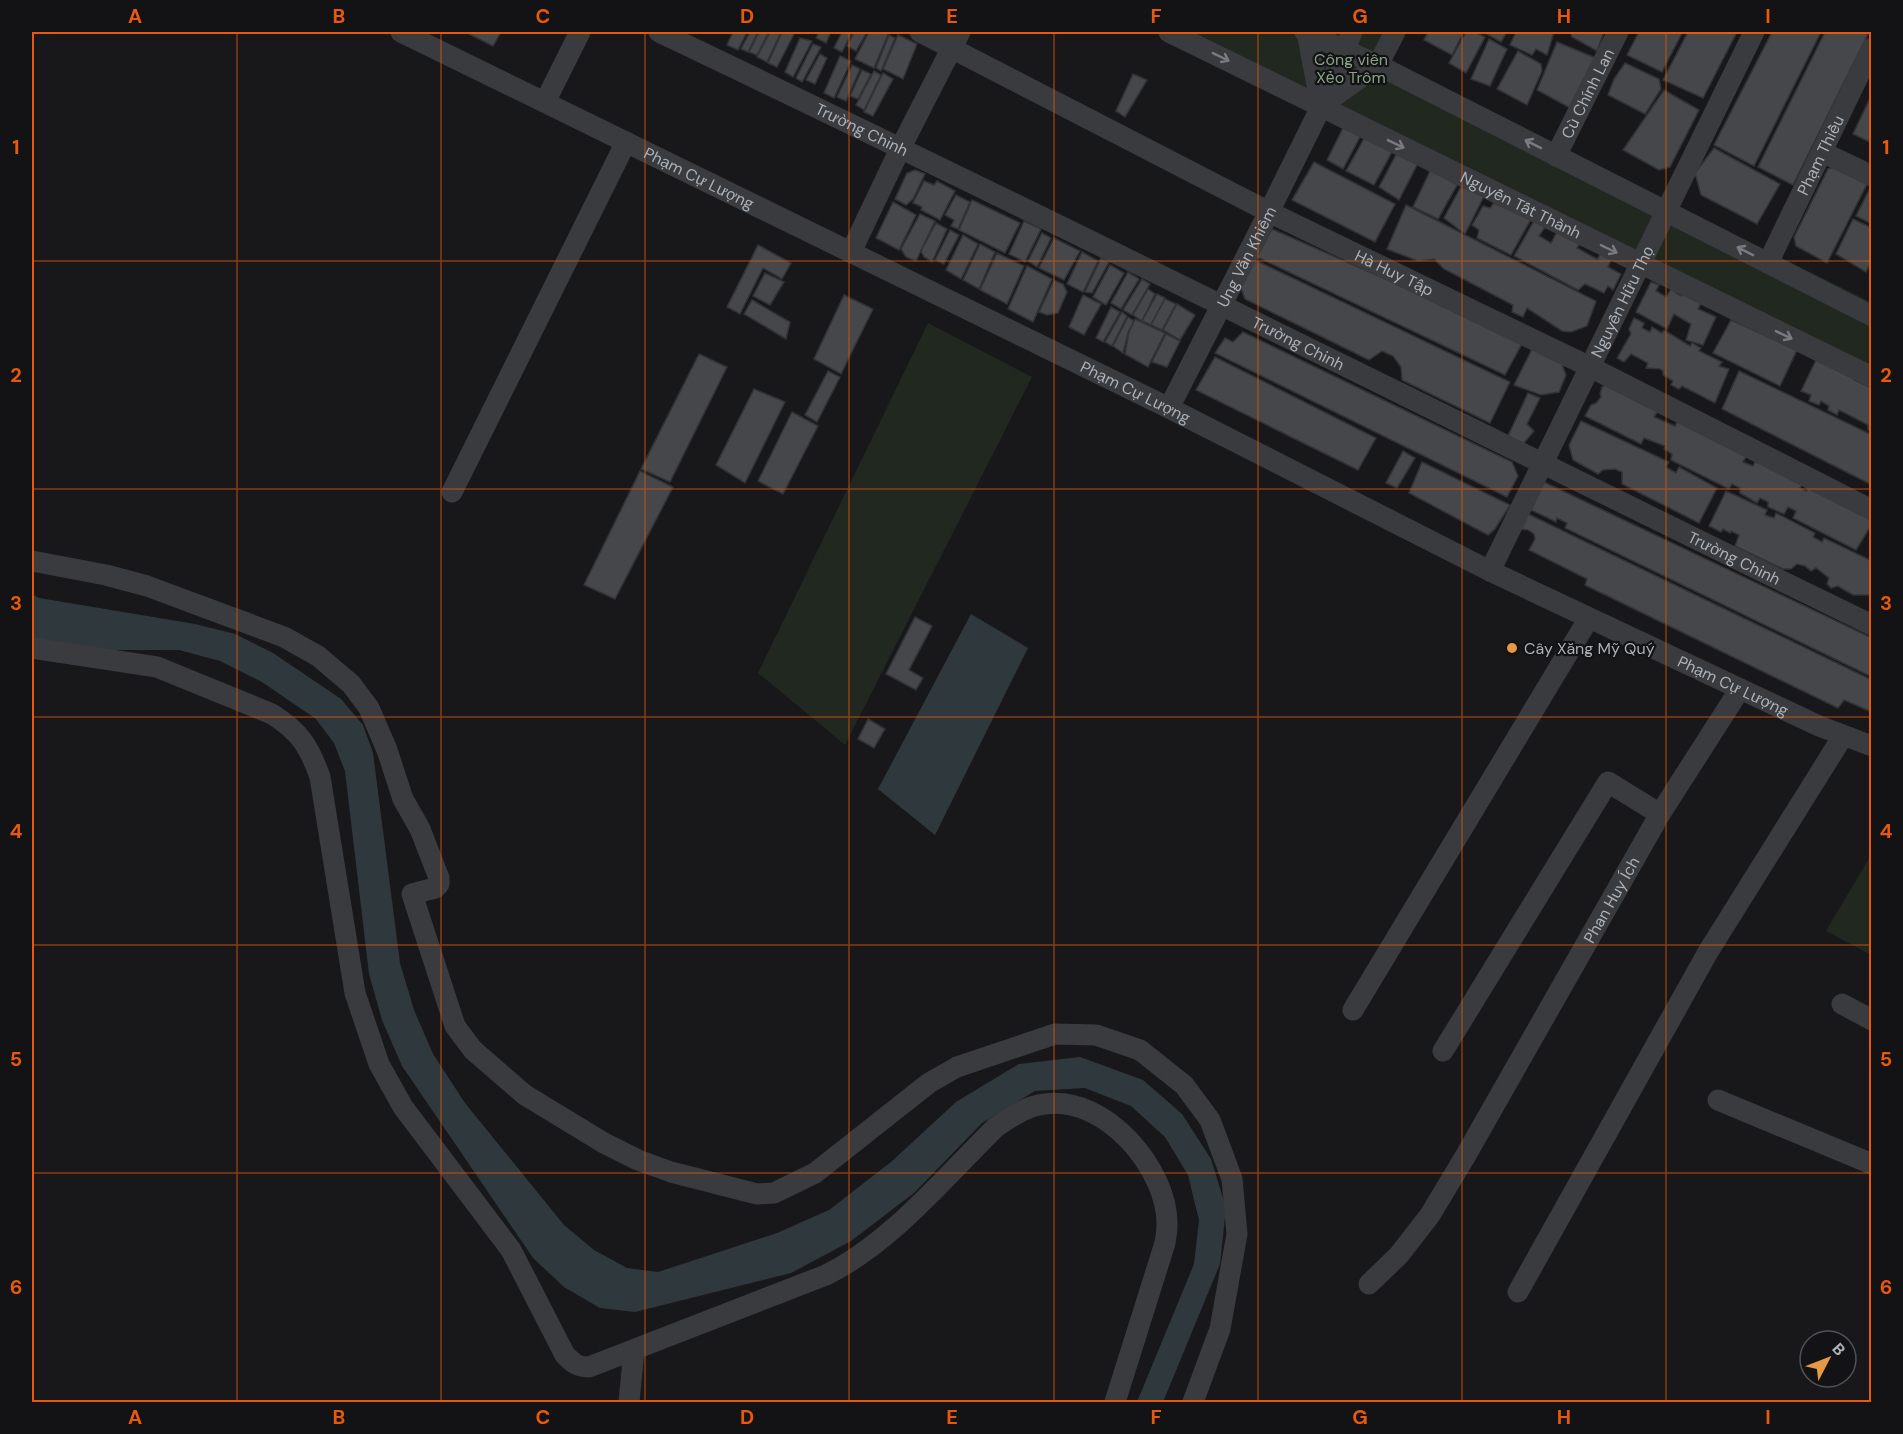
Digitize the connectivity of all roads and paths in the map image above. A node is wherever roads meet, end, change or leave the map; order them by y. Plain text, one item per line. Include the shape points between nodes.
1 (401, 32) edge
2 (580, 32) edge
3 (659, 32) edge
4 (920, 32) edge
5 (1169, 32) edge
6 (1306, 32) edge
7 (1395, 32) edge
8 (1618, 32) edge
9 (1754, 32) edge
10 (956, 40) edge
11 (1348, 40) edge
12 (1872, 48) edge
13 (1378, 65) junction
14 (544, 102) junction
15 (1321, 106) junction
16 (626, 142) junction
17 (901, 147) junction
18 (1822, 152) junction
19 (1556, 156) junction
20 (1872, 176) edge
21 (1666, 211) junction
22 (1269, 213) junction
23 (851, 252) junction
24 (1768, 263) junction
25 (1640, 265) junction
26 (1222, 304) junction
27 (1872, 316) edge
28 (1590, 367) junction
29 (1872, 377) edge
30 (1169, 408) junction
31 (1540, 464) junction
32 (452, 492) dead end
33 (1872, 510) edge
34 (32, 561) edge
35 (1490, 571) junction
36 (1589, 618) junction
37 (1872, 625) edge
38 (32, 648) edge
39 (1740, 689) junction
40 (1843, 736) junction
41 (1872, 746) edge
42 (1660, 814) junction
43 (1842, 1004) dead end
44 (1353, 1010) dead end
45 (1872, 1020) edge
46 (1443, 1051) dead end
47 (1718, 1100) dead end
48 (1872, 1164) edge
49 (1369, 1284) dead end
50 (1518, 1292) dead end
51 (634, 1350) junction
52 (629, 1402) edge
53 (1115, 1402) edge
54 (1193, 1402) edge

1 - 14 street, Phạm Cự Lượng
2 - 14 street
3 - 17 street, Trường Chinh
4 - 10 street, Hà Huy Tập
5 -> 15 street, Nguyễn Tất Thành
6 - 11 street
6 - 15 street
7 - 13 street, Ung Văn Khiêm
8 - 19 street, Cù Chính Lan
9 - 21 street, Nguyễn Hữu Thọ
10 - 17 street
10 - 22 street, Hà Huy Tập
11 - 13 street
11 - 15 street, Ung Văn Khiêm
12 - 18 street, Phạm Thiều
13 - 15 street, Ung Văn Khiêm
19 -> 13 street
14 - 16 street, Phạm Cự Lượng
15 - 22 street, Ung Văn Khiêm
15 -> 25 street, Nguyễn Tất Thành
16 - 23 street, Phạm Cự Lượng
16 - 32 street
17 - 23 street
17 - 26 street, Trường Chinh
18 - 20 street
18 - 24 street, Phạm Thiều
19 - 21 street
24 -> 21 street
21 - 25 street, Nguyễn Hữu Thọ
22 - 26 street, Ung Văn Khiêm
22 - 28 street, Hà Huy Tập
23 - 30 street, Phạm Cự Lượng
24 - 27 street
25 - 28 street, Nguyễn Hữu Thọ
25 -> 29 street, Nguyễn Tất Thành
26 - 30 street, Ung Văn Khiêm
26 - 31 street, Trường Chinh
28 - 31 street, Nguyễn Hữu Thọ
28 - 33 street, Hà Huy Tập
30 - 35 street, Phạm Cự Lượng
31 - 35 street, Nguyễn Hữu Thọ
31 - 37 street, Trường Chinh
34 - 54 street via 147,586 273,633 318,656 351,684 369,708 403,799 439,878 435,888 411,894 455,1026 473,1050 525,1095 638,1160 757,1194 774,1193 815,1173 929,1083 957,1067 1055,1034 1096,1035 1140,1050 1184,1085 1210,1120 1232,1179 1237,1234 1220,1329
35 - 36 street, Phạm Cự Lượng
36 - 39 street, Phạm Cự Lượng
36 - 44 street
38 - 51 street via 158,667 272,714 303,738 320,777 356,993 390,1086 511,1250 573,1364 589,1367
39 - 40 street, Phạm Cự Lượng
39 - 42 street, Phan Huy Ích
40 - 41 street, Phạm Cự Lượng
40 - 50 street via 1708,952
42 - 46 street via 1608,782
42 - 49 street, Phan Huy Ích via 1430,1215 1399,1255
43 - 45 street
47 - 48 street
51 - 52 street
51 - 53 street via 847,1265 890,1232 996,1127 1029,1108 1064,1104 1102,1116 1130,1141 1147,1162 1162,1195 1167,1224 1165,1244

